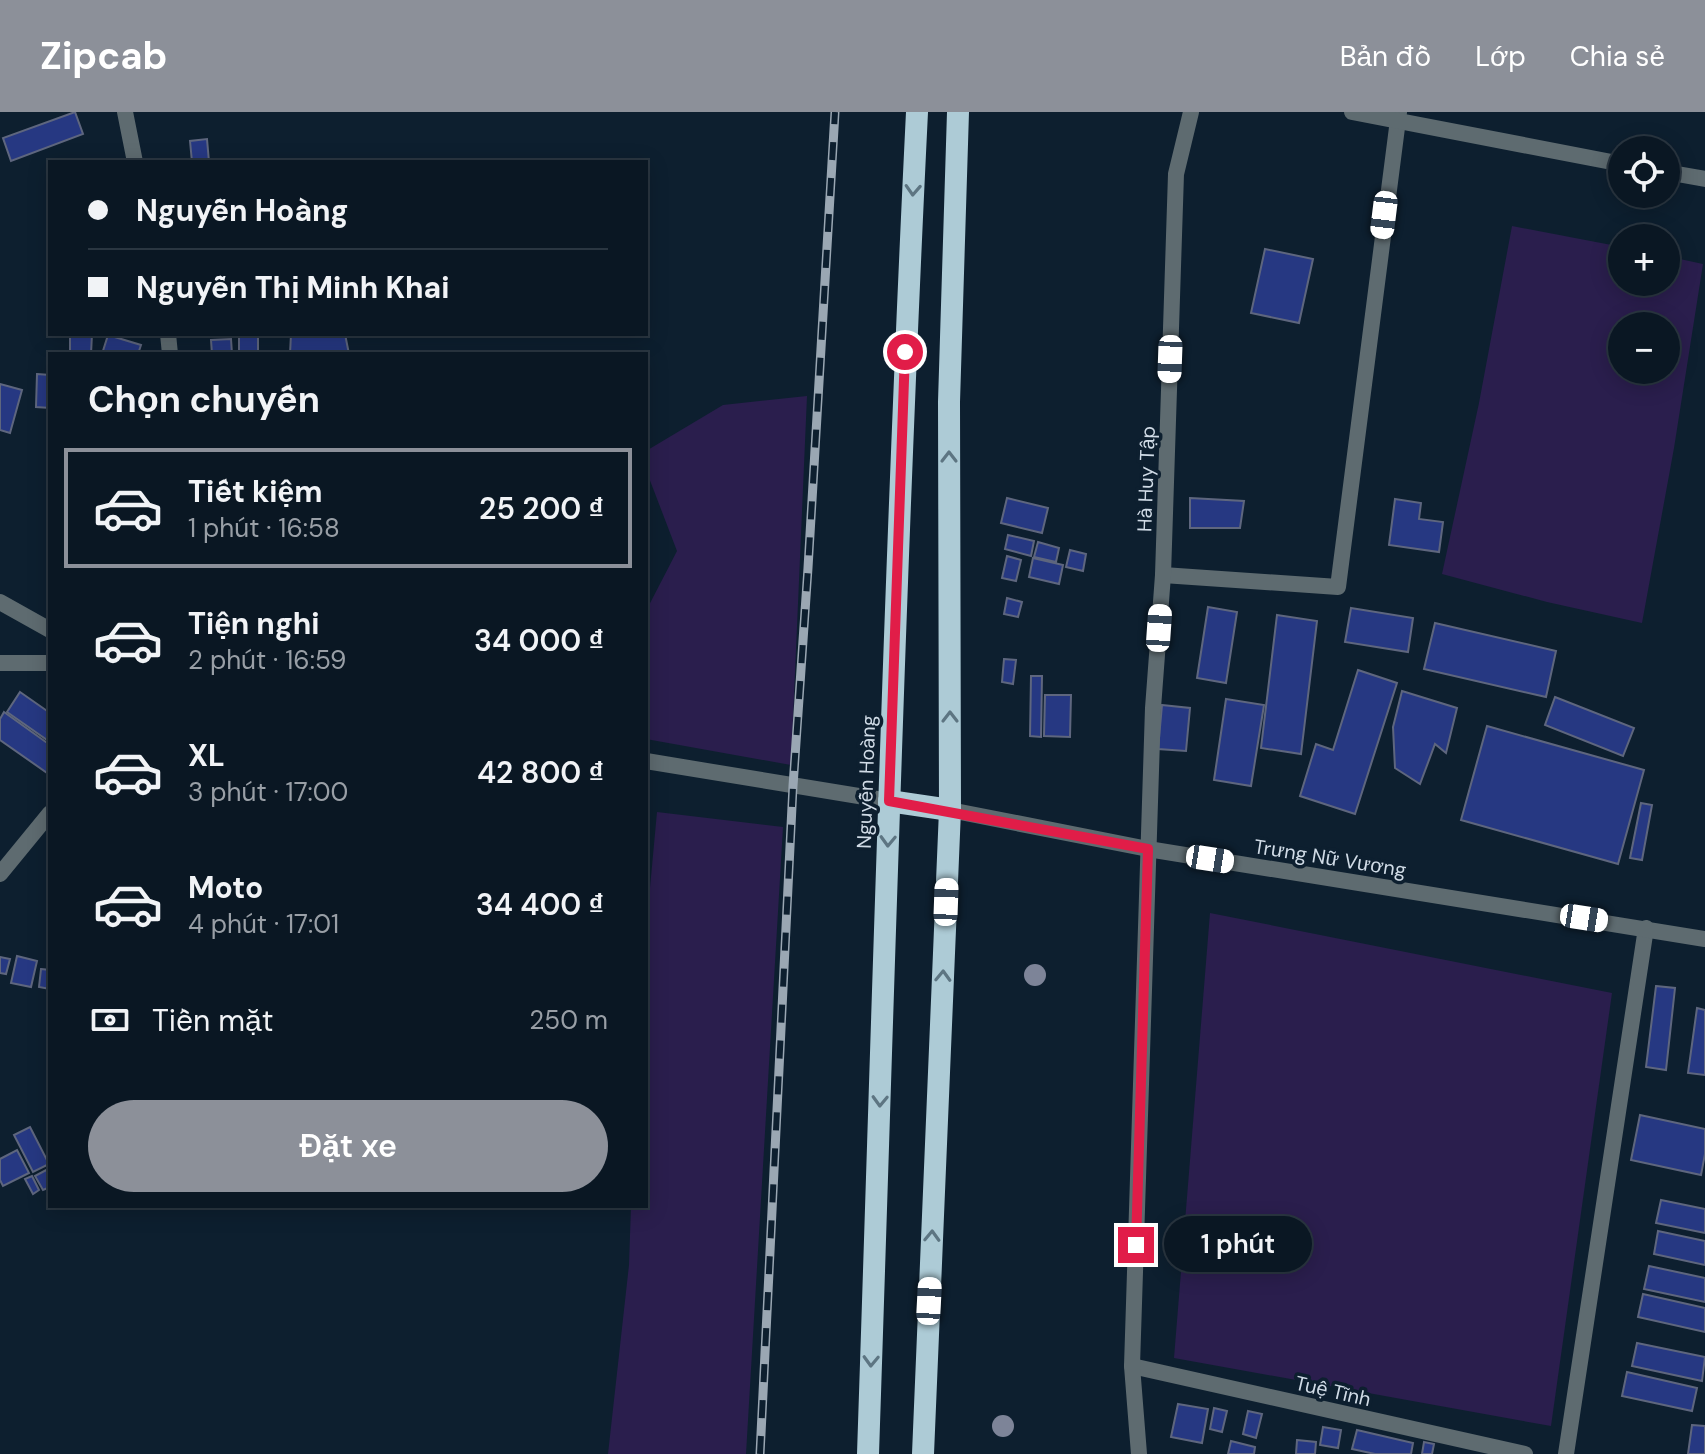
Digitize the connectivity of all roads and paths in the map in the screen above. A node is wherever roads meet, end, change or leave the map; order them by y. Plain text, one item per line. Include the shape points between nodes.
1 (125, 112) edge
2 (917, 112) edge
3 (958, 112) edge
4 (1191, 112) edge
5 (1352, 112) edge
6 (1397, 117) edge
7 (135, 160) edge
8 (1608, 161) edge
9 (1680, 175) edge
10 (1705, 179) edge
11 (1163, 575) junction
12 (0, 602) edge
13 (48, 629) edge
14 (0, 663) edge
15 (48, 663) edge
16 (648, 761) edge
17 (889, 801) junction
18 (950, 810) junction
19 (48, 815) edge
20 (1148, 849) junction
21 (0, 874) edge
22 (1646, 928) junction
23 (1705, 939) edge
24 (1132, 1366) junction
25 (868, 1454) edge
26 (923, 1454) edge
27 (1139, 1454) edge
28 (1525, 1454) edge
29 (1566, 1454) edge

1 - 7 street
2 -> 17 highway, Nguyễn Hoàng
18 -> 3 highway via 949,402
4 - 11 street, Hà Huy Tập via 1176,174
5 - 6 street
6 - 8 street
6 - 11 street via 1338,587
9 - 10 street
11 - 20 street, Hà Huy Tập
12 - 13 street
14 - 15 street
16 - 17 street
17 - 18 highway
17 -> 25 highway, Nguyễn Hoàng
18 - 20 street, Trưng Nữ Vương
26 -> 18 highway
19 - 21 street
20 - 22 street, Trưng Nữ Vương
20 - 24 street, Hà Huy Tập
22 - 23 street, Trưng Nữ Vương
22 - 29 street
24 - 27 street, Hà Huy Tập
24 - 28 street, Tuệ Tĩnh

